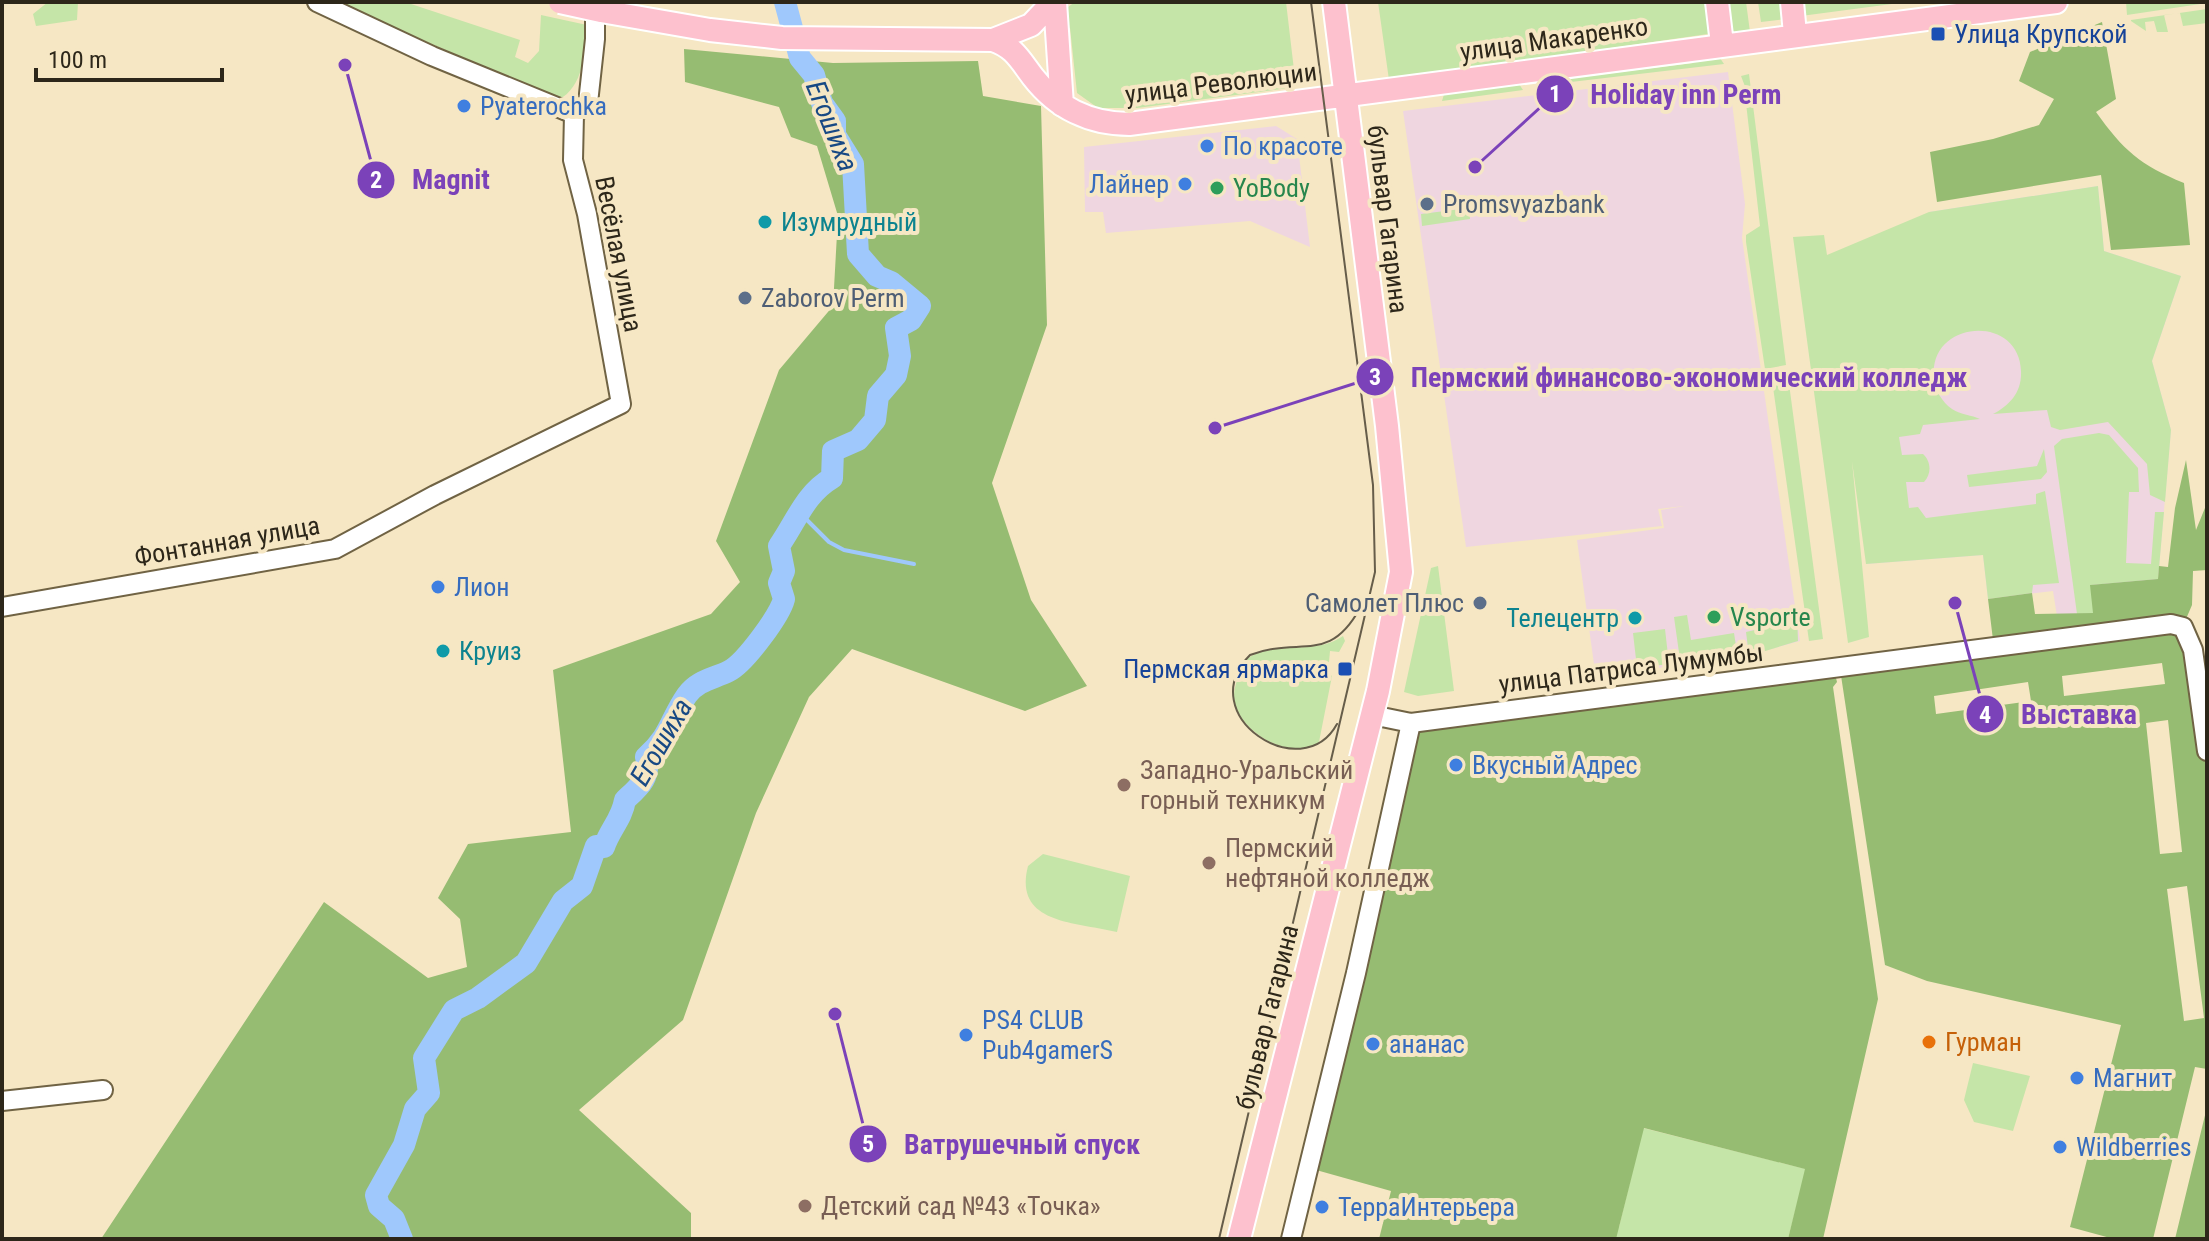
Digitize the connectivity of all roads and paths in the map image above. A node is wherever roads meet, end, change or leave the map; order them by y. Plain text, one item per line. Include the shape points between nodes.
1 (317, 2) edge
2 (560, 2) edge
3 (595, 2) edge
4 (1054, 2) edge
5 (1334, 2) edge
6 (1717, 2) edge
7 (1792, 2) edge
8 (2056, 2) edge
9 (1795, 34) junction
10 (993, 40) junction
11 (1722, 44) junction
12 (1345, 96) junction
13 (1062, 105) junction
14 (574, 114) junction
15 (621, 404) joint
16 (2, 607) edge
17 (1372, 715) junction
18 (1411, 723) junction
19 (2207, 751) edge
20 (103, 1090) dead end
21 (2, 1101) edge
22 (1239, 1239) edge
23 (1291, 1239) edge

1 - 14 street
2 - 10 main road, bridge via 631,18 782,38
3 - 14 street via 588,103
4 - 10 main road via 1031,25
4 - 13 main road
5 - 12 main road, бульвар Гагарина
6 - 11 main road
7 - 9 main road
8 - 9 main road, улица Макаренко
9 - 11 main road, улица Макаренко
10 - 13 main road, улица Революции via 1018,54 1046,93
11 - 12 main road, улица Макаренко
12 - 13 main road, улица Революции via 1129,124 1086,118
12 - 17 main road, бульвар Гагарина via 1402,551 1397,602
14 - 15 street, Весёлая улица via 573,160
15 - 16 street, Фонтанная улица via 335,549
17 - 18 street, улица Патриса Лумумбы
17 - 22 main road, бульвар Гагарина
18 - 19 street, улица Патриса Лумумбы via 2171,624 2183,627 2193,650
18 - 23 street
20 - 21 street

